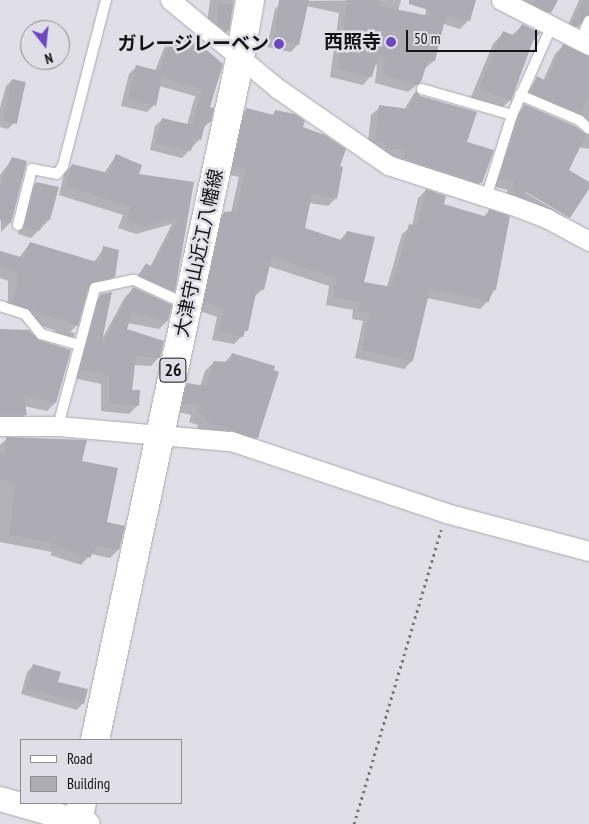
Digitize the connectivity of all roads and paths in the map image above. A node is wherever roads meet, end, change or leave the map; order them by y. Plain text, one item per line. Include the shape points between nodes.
1 (106, 0) edge
2 (170, 0) edge
3 (250, 0) edge
4 (500, 0) edge
5 (589, 21) edge
6 (552, 25) junction
7 (585, 43) edge
8 (240, 59) junction
9 (422, 89) dead end
10 (520, 95) junction
11 (512, 115) junction
12 (589, 129) edge
13 (486, 198) junction
14 (18, 225) dead end
15 (589, 241) edge
16 (187, 304) junction
17 (0, 306) edge
18 (79, 345) junction
19 (0, 426) edge
20 (58, 426) junction
21 (160, 434) junction
22 (446, 513) junction
23 (589, 551) edge
24 (95, 739) edge
25 (0, 799) edge
26 (20, 804) edge
27 (21, 804) edge
28 (81, 818) edge
29 (354, 824) edge

1 - 14 lane via 63,166 58,174 32,169
2 - 8 street
3 - 8 main road, 大津守山近江八幡線 / 26
4 - 6 street
5 - 7 lane
6 - 7 street
6 - 10 lane
8 - 13 street via 388,165
8 - 16 main road, 大津守山近江八幡線 / 26
9 - 11 lane
10 - 11 lane
10 - 12 lane via 579,120
11 - 13 lane
13 - 15 street via 548,219
16 - 18 lane via 134,280 95,288
16 - 21 main road, 大津守山近江八幡線 / 26
17 - 18 lane via 25,314 41,334
18 - 20 lane
19 - 20 street
20 - 21 street
21 - 22 street via 230,441
21 - 24 main road, 大津守山近江八幡線 / 26
22 - 23 street
22 - 29 path
25 - 26 street
27 - 28 street

